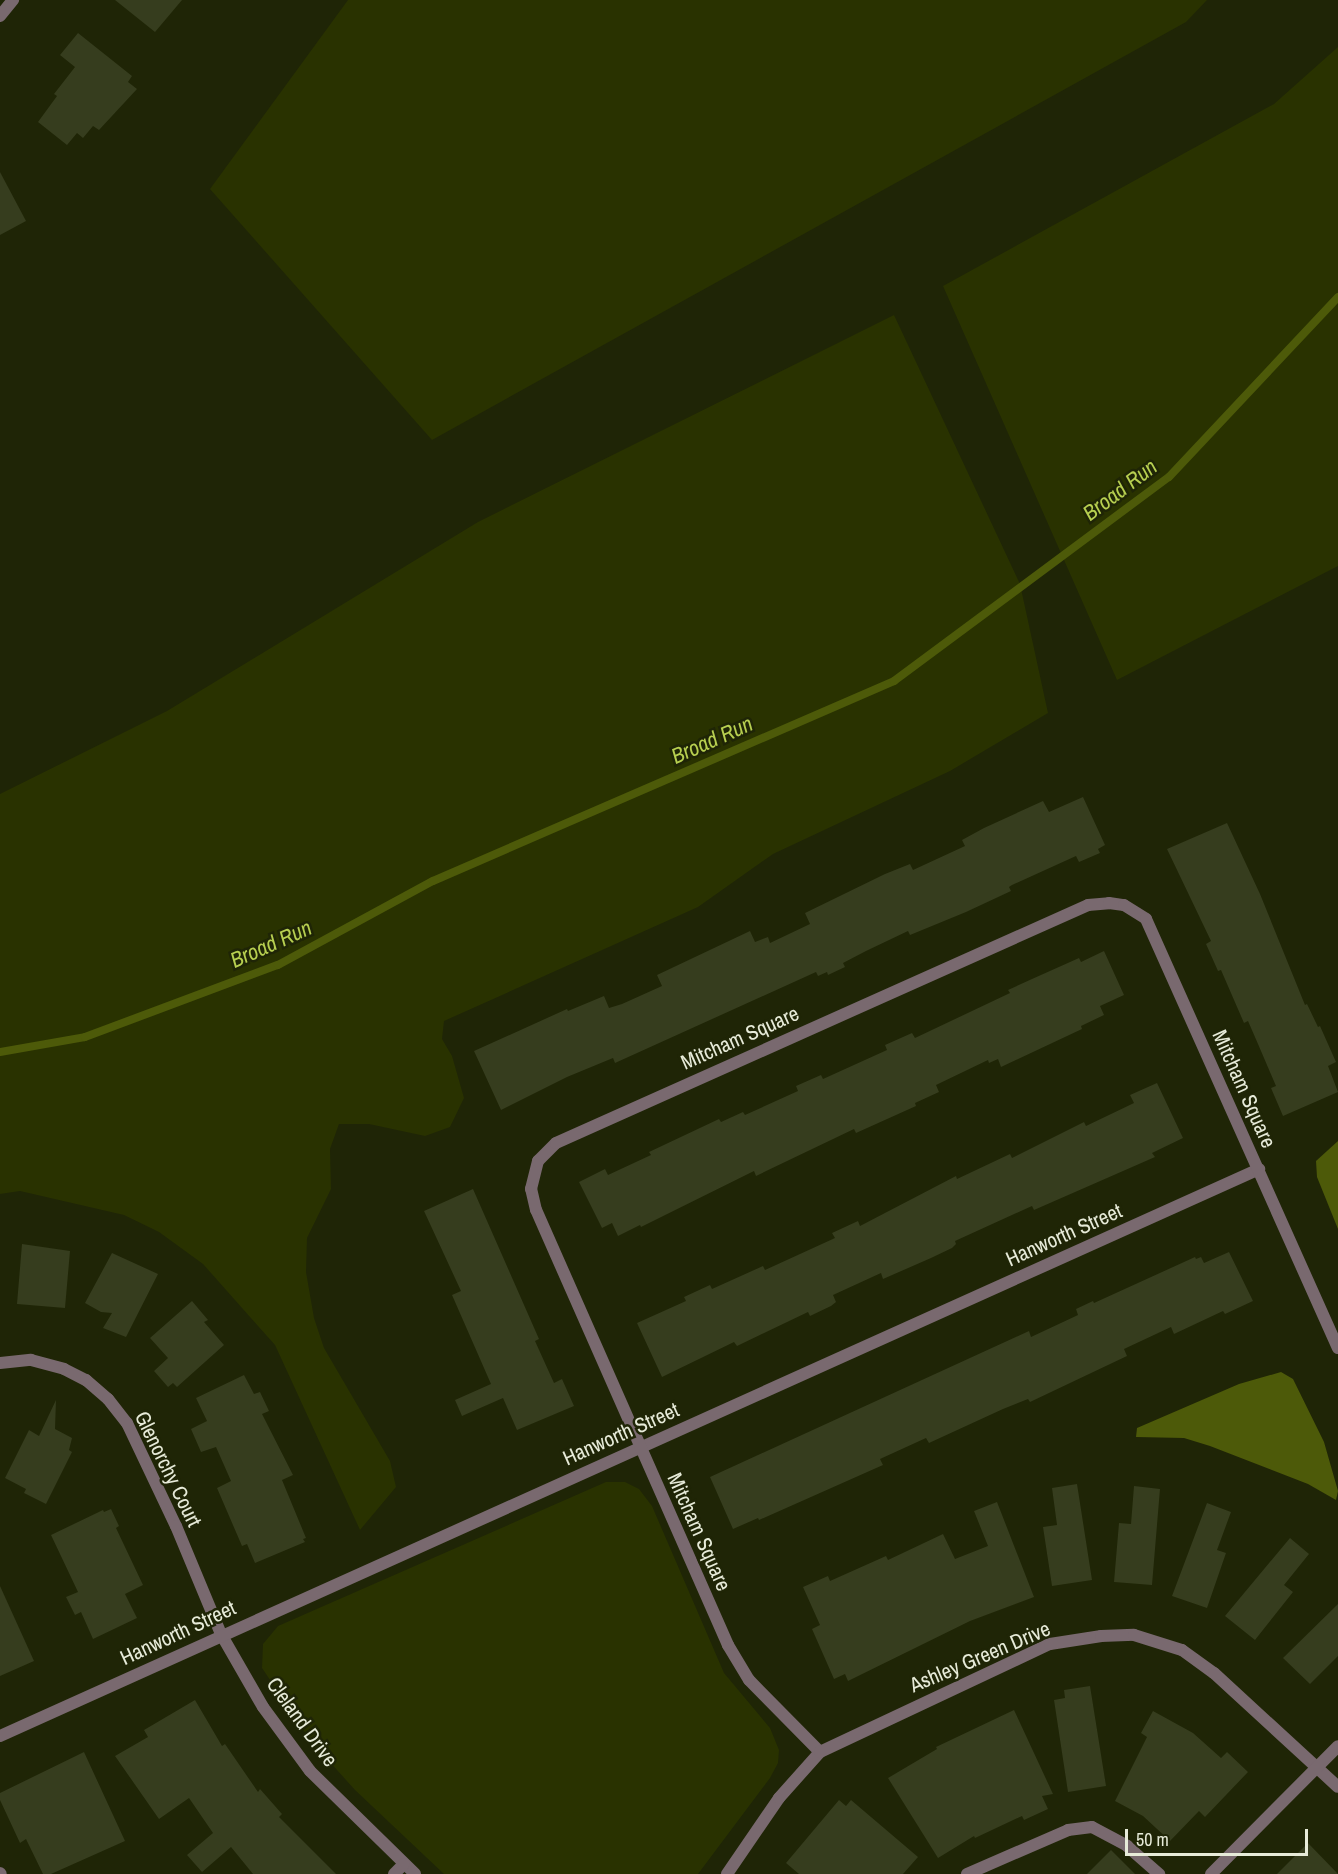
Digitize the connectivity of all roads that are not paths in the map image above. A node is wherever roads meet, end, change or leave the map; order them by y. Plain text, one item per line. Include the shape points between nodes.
1 (13, 0) edge
2 (0, 16) edge
3 (1259, 1169) junction
4 (1338, 1348) edge
5 (0, 1363) edge
6 (640, 1447) junction
7 (221, 1634) junction
8 (0, 1736) edge
9 (1338, 1746) edge
10 (820, 1752) junction
11 (1319, 1768) junction
12 (1338, 1787) edge
13 (404, 1864) junction
14 (394, 1874) edge
15 (415, 1874) edge
16 (727, 1874) edge
17 (967, 1874) edge
18 (1159, 1874) edge
19 (1211, 1874) edge

1 - 2 street
3 - 4 street, Mitcham Square
3 - 6 street, Hanworth Street
3 - 6 street, Mitcham Square via 1146,919 1124,905 1088,905 673,1088 556,1143 538,1161 531,1189 536,1210
5 - 7 street, Glenorchy Court via 31,1359 64,1369 86,1380 114,1407 142,1454
6 - 7 street, Hanworth Street
6 - 10 street, Mitcham Square via 728,1644 749,1680
7 - 8 street, Hanworth Street
7 - 13 street, Cleland Drive via 263,1707 310,1771
9 - 11 street
10 - 11 street, Ashley Green Drive via 1050,1644 1134,1635 1182,1650 1215,1673
10 - 16 street, Ashley Green Drive via 779,1798
11 - 12 street, Ashley Green Drive
11 - 19 street
13 - 14 street
13 - 15 street, Cleland Drive
17 - 18 street via 1068,1830 1092,1827 1127,1846

